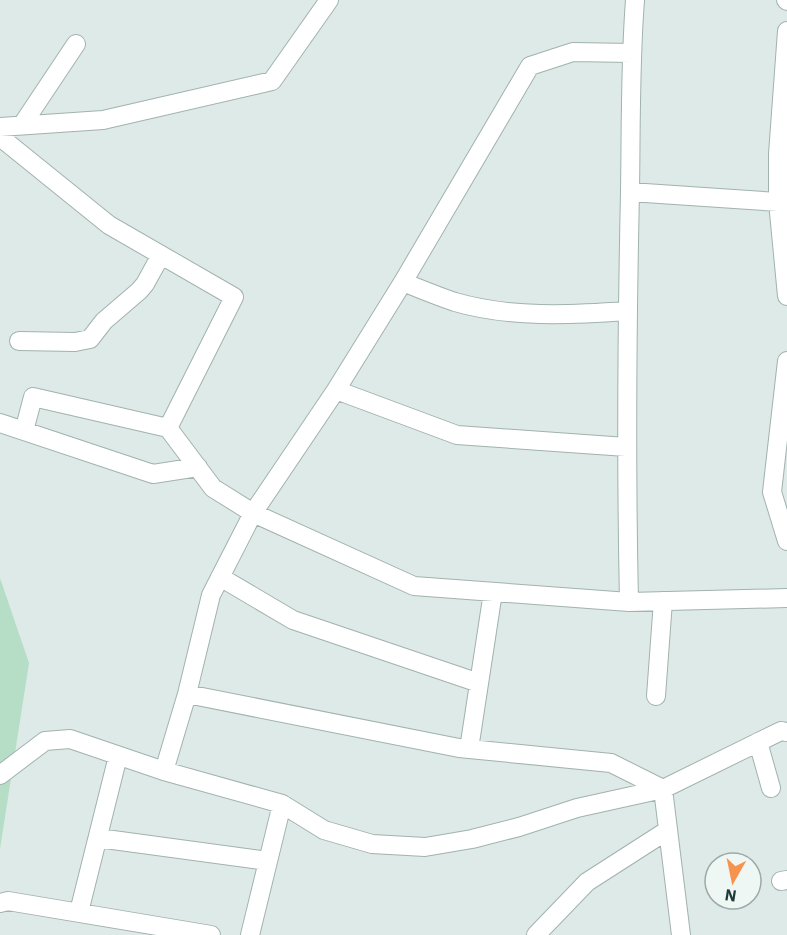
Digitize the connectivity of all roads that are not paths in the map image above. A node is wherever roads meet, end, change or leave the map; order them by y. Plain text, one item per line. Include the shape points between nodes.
1 (329, 0) edge
2 (635, 0) edge
3 (787, 31) edge
4 (76, 44) dead end
5 (631, 53) junction
6 (785, 81) edge
7 (21, 125) junction
8 (0, 127) edge
9 (0, 137) edge
10 (782, 153) edge
11 (630, 192) junction
12 (778, 202) junction
13 (161, 255) junction
14 (403, 282) junction
15 (787, 296) edge
16 (627, 310) junction
17 (19, 341) dead end
18 (787, 361) edge
19 (336, 390) junction
20 (0, 423) edge
21 (168, 428) junction
22 (24, 431) junction
23 (626, 447) junction
24 (198, 467) junction
25 (253, 513) junction
26 (787, 541) edge
27 (220, 577) junction
28 (493, 592) junction
29 (787, 598) edge
30 (663, 601) junction
31 (629, 602) junction
32 (479, 683) junction
33 (187, 694) junction
34 (656, 696) dead end
35 (787, 732) edge
36 (758, 742) junction
37 (469, 748) junction
38 (118, 756) junction
39 (164, 771) junction
40 (0, 775) edge
41 (771, 788) dead end
42 (663, 789) junction
43 (282, 804) junction
44 (667, 824) junction
45 (98, 838) junction
46 (268, 861) junction
47 (0, 903) edge
48 (79, 912) junction
49 (210, 935) edge
50 (250, 935) edge
51 (536, 935) edge
52 (681, 935) edge

1 - 7 street via 272,81 103,120
2 - 5 street
3 - 6 street
4 - 7 street
5 - 11 street
5 - 14 street via 573,52 530,66
6 - 10 street
7 - 8 street
9 - 13 street via 109,225
10 - 12 street
11 - 12 street
11 - 16 street
12 - 15 street
13 - 17 street via 145,284 90,339
13 - 21 street via 234,297
14 - 16 street via 456,302 516,312 576,314
14 - 19 street
16 - 23 street
18 - 26 street via 772,492
19 - 23 street via 457,435
19 - 25 street
20 - 22 street
21 - 22 street via 33,397
21 - 24 street
22 - 24 street via 153,474
23 - 31 street
24 - 25 street via 213,488
25 - 27 street
25 - 28 street via 414,586
27 - 32 street via 293,620
27 - 33 street via 211,595
28 - 31 street
28 - 32 street
29 - 30 street
30 - 31 street
30 - 34 street
32 - 37 street
33 - 37 street
33 - 39 street
35 - 36 street
36 - 41 street
36 - 42 street
37 - 42 street via 611,763
38 - 39 street
38 - 40 street via 70,739 45,741
38 - 45 street
39 - 43 street
42 - 43 street via 577,808 472,839 425,847 372,844 324,830
42 - 44 street
43 - 46 street
44 - 51 street via 587,882
44 - 52 street
45 - 46 street
45 - 48 street
46 - 50 street
47 - 48 street
48 - 49 street

